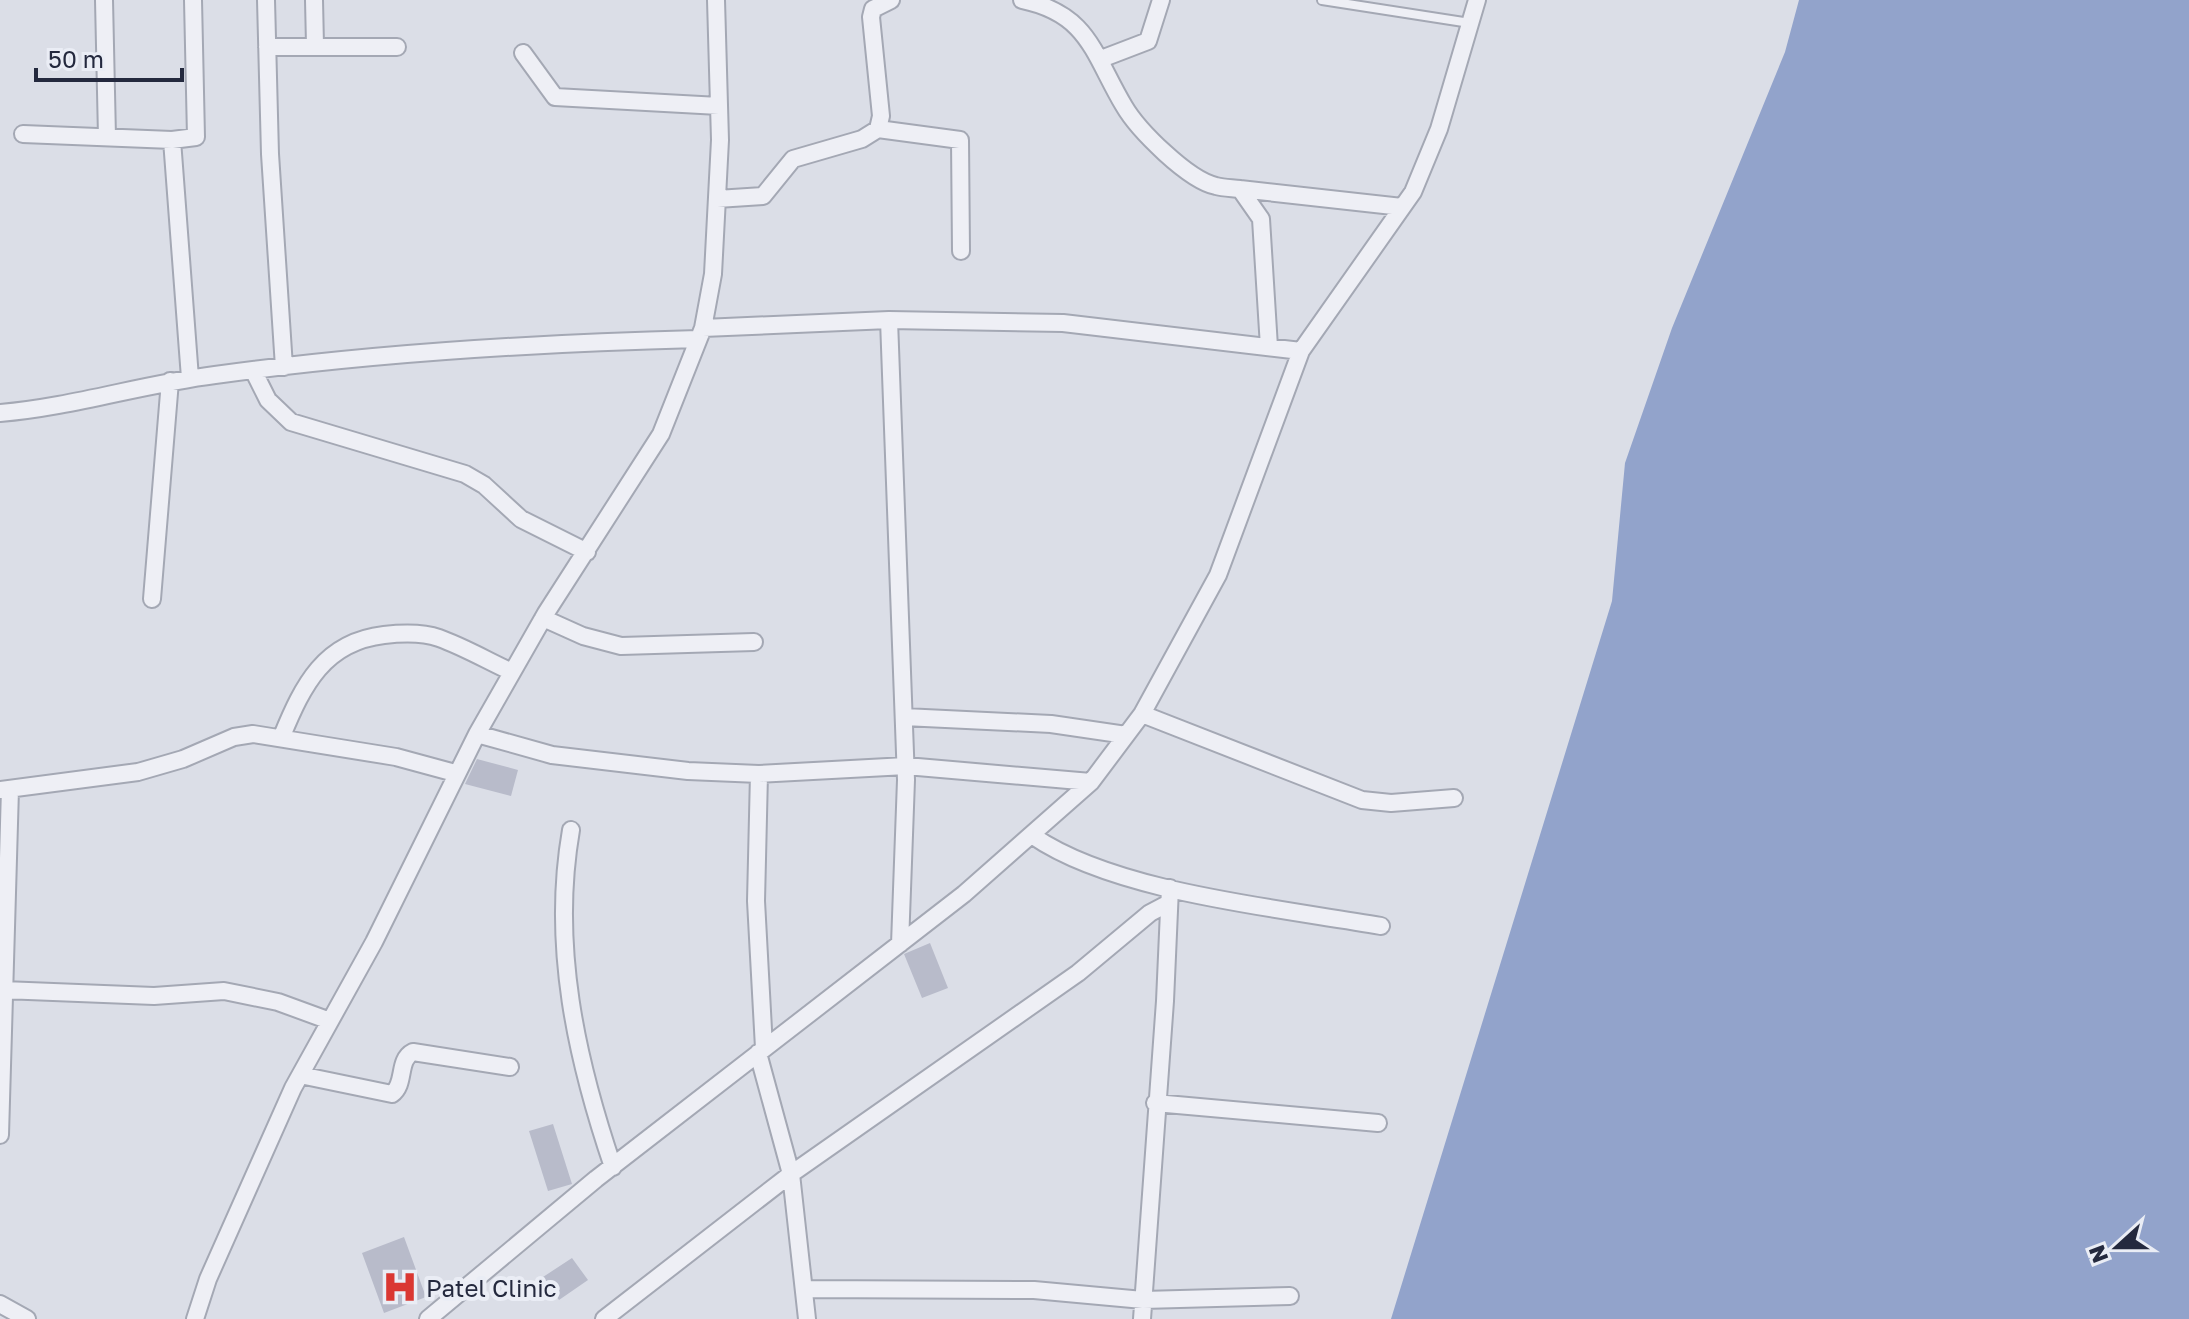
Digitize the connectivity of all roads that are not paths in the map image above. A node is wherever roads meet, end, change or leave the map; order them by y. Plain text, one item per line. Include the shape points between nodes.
1 (104, 0) edge
2 (193, 0) edge
3 (266, 0) edge
4 (314, 0) edge
5 (716, 0) edge
6 (891, 0) edge
7 (1022, 0) edge
8 (1161, 0) edge
9 (1322, 0) edge
10 (1477, 0) edge
11 (1470, 23) junction
12 (315, 45) junction
13 (267, 47) junction
14 (397, 47) dead end
15 (523, 53) dead end
16 (1101, 59) junction
17 (719, 106) junction
18 (878, 129) junction
19 (23, 134) dead end
20 (107, 137) junction
21 (172, 140) junction
22 (1240, 189) junction
23 (717, 199) junction
24 (1402, 207) junction
25 (961, 251) dead end
26 (889, 320) junction
27 (701, 333) junction
28 (1269, 347) junction
29 (1301, 351) junction
30 (284, 367) junction
31 (253, 370) junction
32 (190, 378) junction
33 (170, 381) junction
34 (0, 413) edge
35 (587, 552) junction
36 (152, 599) dead end
37 (543, 618) junction
38 (754, 642) dead end
39 (512, 672) junction
40 (1142, 714) junction
41 (904, 717) junction
42 (477, 734) junction
43 (1126, 735) junction
44 (282, 736) junction
45 (906, 766) junction
46 (455, 773) junction
47 (759, 774) junction
48 (1091, 782) junction
49 (5, 790) edge
50 (1454, 798) dead end
51 (571, 830) dead end
52 (1033, 836) junction
53 (1169, 896) junction
54 (1381, 926) dead end
55 (900, 944) junction
56 (2, 987) edge
57 (330, 1021) junction
58 (761, 1051) junction
59 (510, 1067) dead end
60 (300, 1075) junction
61 (1155, 1103) junction
62 (1378, 1123) dead end
63 (0, 1135) edge
64 (613, 1167) junction
65 (791, 1174) junction
66 (804, 1289) junction
67 (1290, 1296) dead end
68 (1143, 1300) junction
69 (0, 1304) edge
70 (27, 1319) edge
71 (195, 1319) edge
72 (428, 1319) edge
73 (604, 1319) edge
74 (807, 1319) edge
75 (1142, 1319) edge

1 - 20 street
2 - 21 street via 197,134
3 - 13 street
4 - 12 street
5 - 17 street
6 - 18 street via 873,9 871,17
7 - 16 street via 1055,8
8 - 16 street via 1148,41
9 - 11 lane
10 - 11 street
11 - 24 street via 1439,129
12 - 13 street
12 - 14 street
13 - 30 street
15 - 17 street via 555,97
16 - 22 street via 1124,106 1151,140 1214,186
17 - 23 street
18 - 23 street via 862,139 793,159 763,196
18 - 25 street via 960,140
19 - 20 street
20 - 21 street
21 - 32 street
22 - 24 street
22 - 28 street via 1261,219
23 - 27 street via 713,274
24 - 29 street
26 - 27 street
26 - 28 street via 1063,323
26 - 41 street
27 - 30 street
27 - 35 street via 661,434
28 - 29 street
29 - 40 street via 1218,575
30 - 31 street
31 - 32 street
31 - 35 street via 268,400 291,422 465,474 521,519
32 - 33 street
33 - 34 street
33 - 36 street
35 - 37 street
37 - 38 street via 621,646
37 - 39 street
39 - 42 street
39 - 44 street via 418,634 352,642 314,671
40 - 43 street
40 - 50 street via 1362,800
41 - 43 street via 1051,724
41 - 45 street
42 - 46 street
42 - 47 street via 552,755
43 - 48 street
44 - 46 street
44 - 49 street via 234,737 138,772
45 - 47 street
45 - 48 street
45 - 55 street
46 - 57 street
47 - 58 street
48 - 52 street
49 - 56 street
51 - 64 street via 562,891 572,1020 589,1098
52 - 53 street via 1060,854
52 - 55 street
53 - 54 street
53 - 61 street
53 - 65 street via 1078,973
55 - 58 street
56 - 57 street via 154,996 224,991 278,1002
56 - 63 street
57 - 60 street
58 - 64 street
58 - 65 street
59 - 60 street via 413,1052 405,1058 392,1094
60 - 71 street
61 - 62 street
61 - 68 street
64 - 72 street
65 - 66 street
65 - 73 street
66 - 68 street via 1034,1290
66 - 74 street
67 - 68 street
68 - 75 street
69 - 70 street

